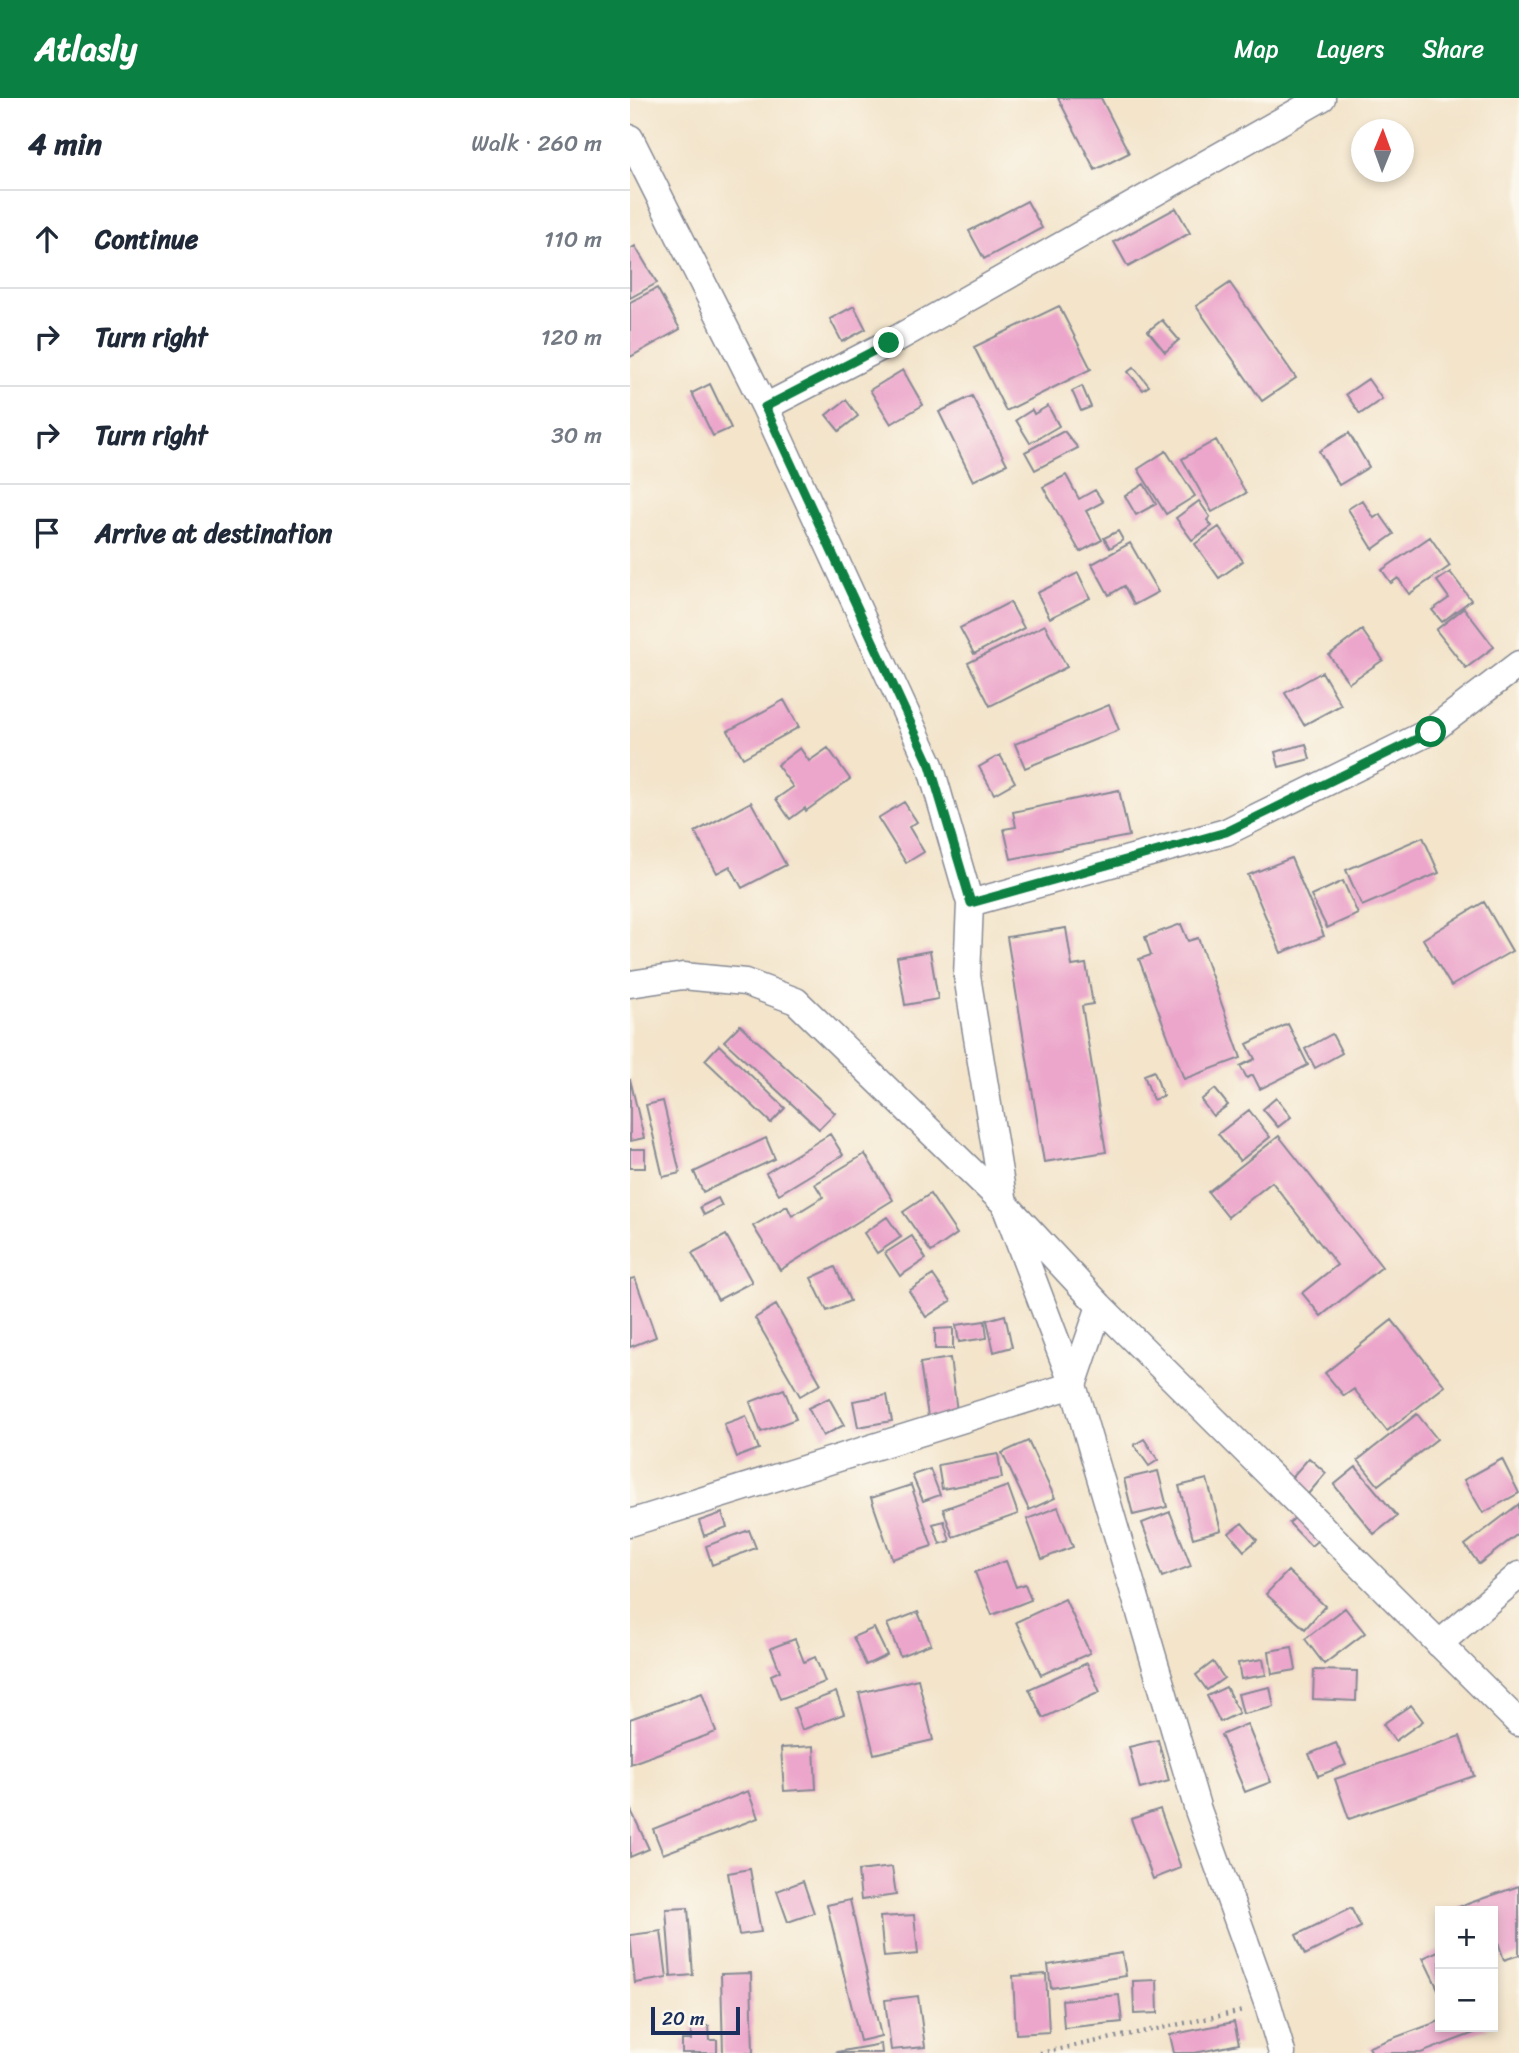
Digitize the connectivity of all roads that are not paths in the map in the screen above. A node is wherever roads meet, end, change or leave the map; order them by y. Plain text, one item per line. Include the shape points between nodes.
1 (1322, 98) edge
2 (630, 138) edge
3 (765, 407) junction
4 (1519, 664) edge
5 (971, 903) junction
6 (630, 984) edge
7 (1004, 1203) junction
8 (1100, 1306) junction
9 (1073, 1385) junction
10 (630, 1523) edge
11 (1519, 1575) edge
12 (1439, 1644) junction
13 (1519, 1723) edge
14 (1282, 2053) edge

1 - 3 street via 889,343
2 - 3 street
3 - 5 street via 930,765
4 - 5 street via 1431,732 1226,832
5 - 7 street via 967,976
6 - 7 street via 683,976 745,982 796,1001
7 - 8 street
7 - 9 street
8 - 9 street
8 - 12 street
9 - 10 street
9 - 14 street via 1198,1810
11 - 12 street
12 - 13 street

